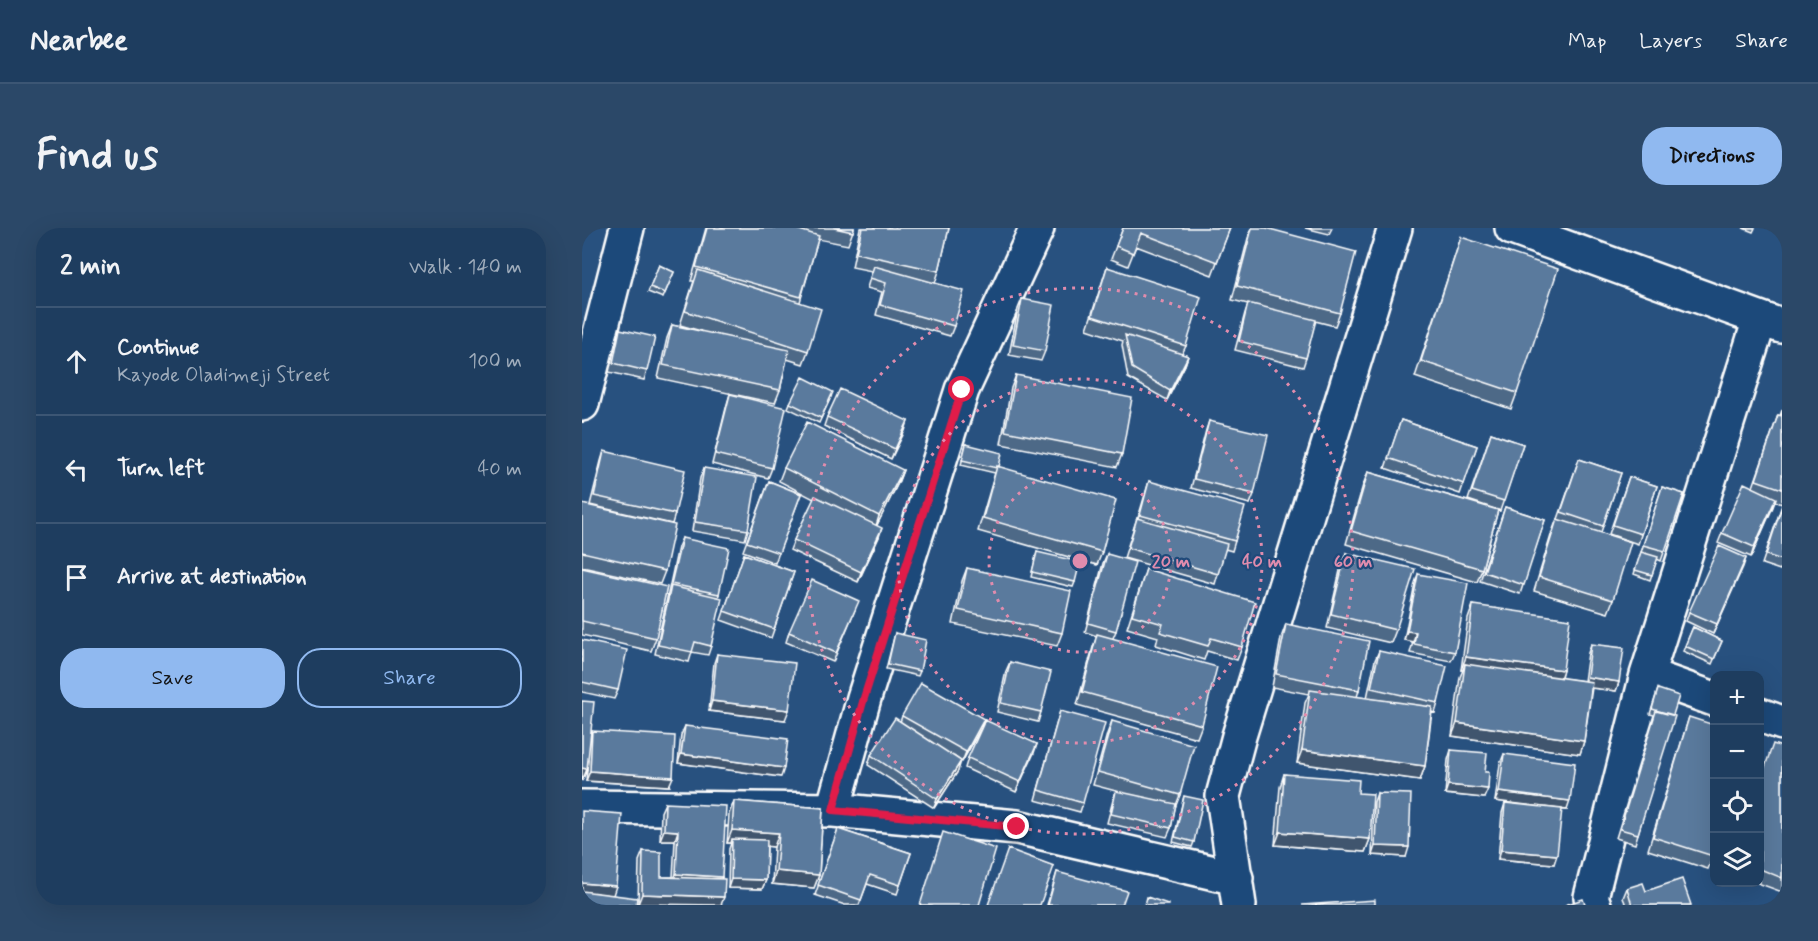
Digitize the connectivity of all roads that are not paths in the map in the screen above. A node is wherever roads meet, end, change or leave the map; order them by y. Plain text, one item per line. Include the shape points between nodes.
1 (627, 228) edge
2 (1037, 228) edge
3 (1395, 228) edge
4 (1512, 228) edge
5 (1771, 322) edge
6 (582, 404) edge
7 (1647, 675) junction
8 (1710, 698) edge
9 (1764, 716) edge
10 (1782, 723) edge
11 (582, 807) edge
12 (833, 810) junction
13 (1238, 891) edge
14 (1592, 901) edge

1 - 6 street
2 - 12 street via 962,390 864,698
3 - 13 street via 1223,796
4 - 5 street
5 - 7 street
7 - 8 street
7 - 14 street
9 - 10 street
11 - 12 street
12 - 13 street via 1017,827

